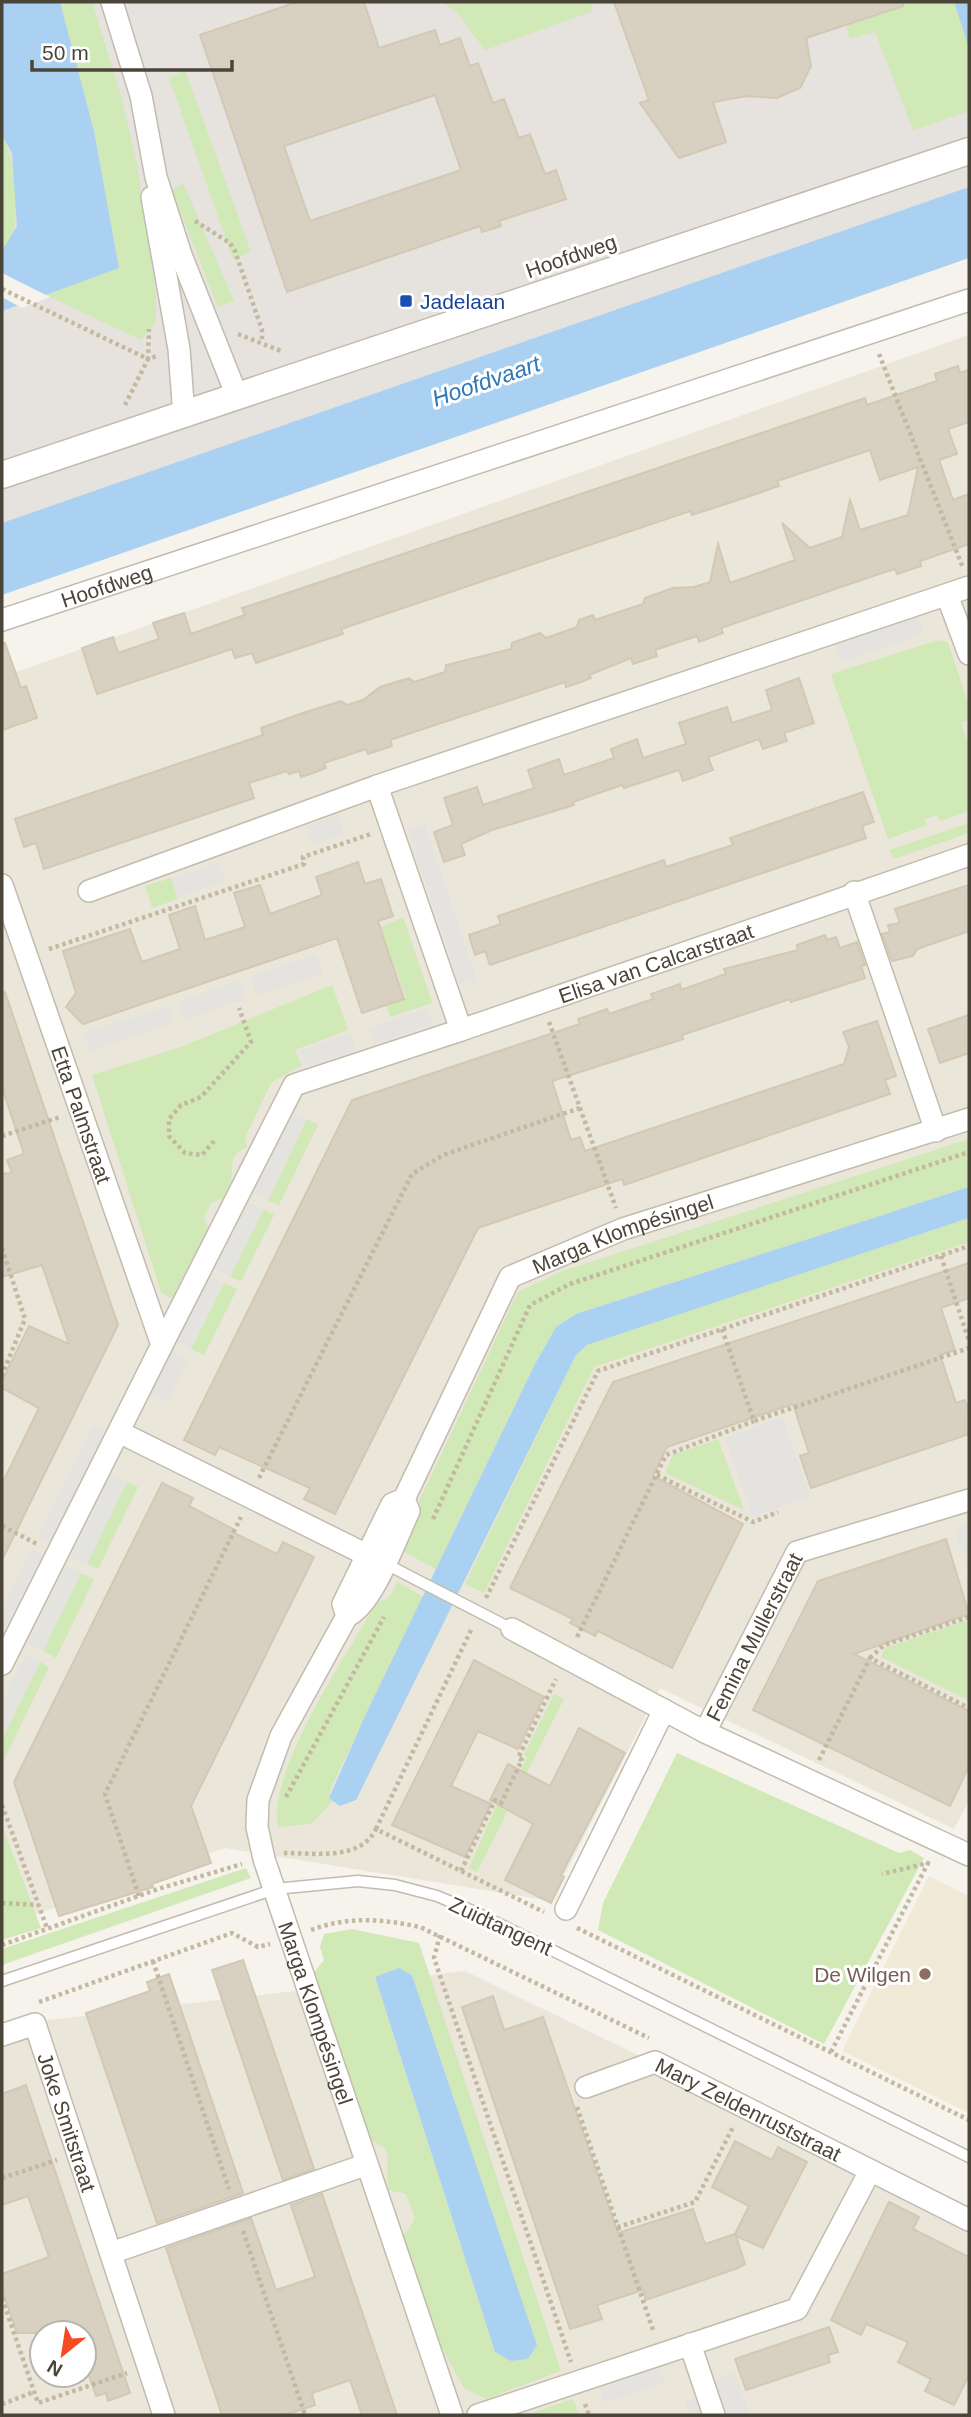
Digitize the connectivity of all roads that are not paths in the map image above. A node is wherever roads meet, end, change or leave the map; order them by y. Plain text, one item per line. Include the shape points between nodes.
1 (112, 2) edge
2 (969, 151) edge
3 (156, 177) junction
4 (969, 300) edge
5 (237, 396) junction
6 (184, 416) junction
7 (2, 475) edge
8 (967, 579) edge
9 (947, 595) junction
10 (2, 620) edge
11 (969, 654) edge
12 (377, 786) junction
13 (969, 855) edge
14 (2, 885) edge
15 (89, 891) dead end
16 (853, 892) junction
17 (461, 1030) junction
18 (969, 1119) edge
19 (936, 1131) junction
20 (162, 1345) junction
21 (119, 1432) junction
22 (969, 1500) edge
23 (375, 1559) junction
24 (512, 1629) joint
25 (2, 1664) edge
26 (664, 1710) junction
27 (705, 1732) junction
28 (967, 1848) edge
29 (275, 1889) junction
30 (563, 1917) road end
31 (2, 1981) edge
32 (2, 2035) edge
33 (586, 2087) road end
34 (969, 2157) edge
35 (365, 2165) junction
36 (870, 2171) junction
37 (969, 2220) edge
38 (111, 2253) junction
39 (690, 2344) junction
40 (164, 2415) edge
41 (452, 2415) edge
42 (478, 2415) edge
43 (714, 2415) edge

1 - 3 street via 141,96
2 - 5 street, Hoofdweg
3 - 5 street via 181,255
3 - 6 street via 152,195 155,222 179,349
4 - 10 street, Hoofdweg
5 - 6 street, Hoofdweg
6 - 7 street, Hoofdweg
8 - 9 street
9 - 11 street
9 - 12 street
12 - 15 street
12 - 17 street
13 - 16 street, Elisa van Calcarstraat
14 - 20 street, Etta Palmstraat
16 - 17 street, Elisa van Calcarstraat
16 - 19 street
17 - 20 street via 293,1085
18 - 19 street, Marga Klompésingel
19 - 23 street, Marga Klompésingel via 624,1229 510,1277 404,1499 410,1511
20 - 21 street
21 - 23 street
21 - 25 street
22 - 27 street, Femina Mullerstraat via 796,1552
23 - 24 lane, Femina Mullerstraat
23 - 29 street, Marga Klompésingel via 360,1611 347,1616 281,1737 258,1800 257,1827
24 - 26 street, Femina Mullerstraat
26 - 27 street, Femina Mullerstraat
26 - 30 street
27 - 28 street, Femina Mullerstraat
29 - 31 lane, Zuidtangent
29 - 34 lane, Zuidtangent via 358,1881 437,1896
29 - 35 street, Marga Klompésingel
32 - 38 street, Joke Smitstraat via 36,2024
33 - 36 street, Mary Zeldenruststraat via 654,2062
35 - 38 street
35 - 41 street, Marga Klompésingel
36 - 37 street, Mary Zeldenruststraat
36 - 39 street via 797,2309
38 - 40 street, Joke Smitstraat
39 - 42 street
39 - 43 street

